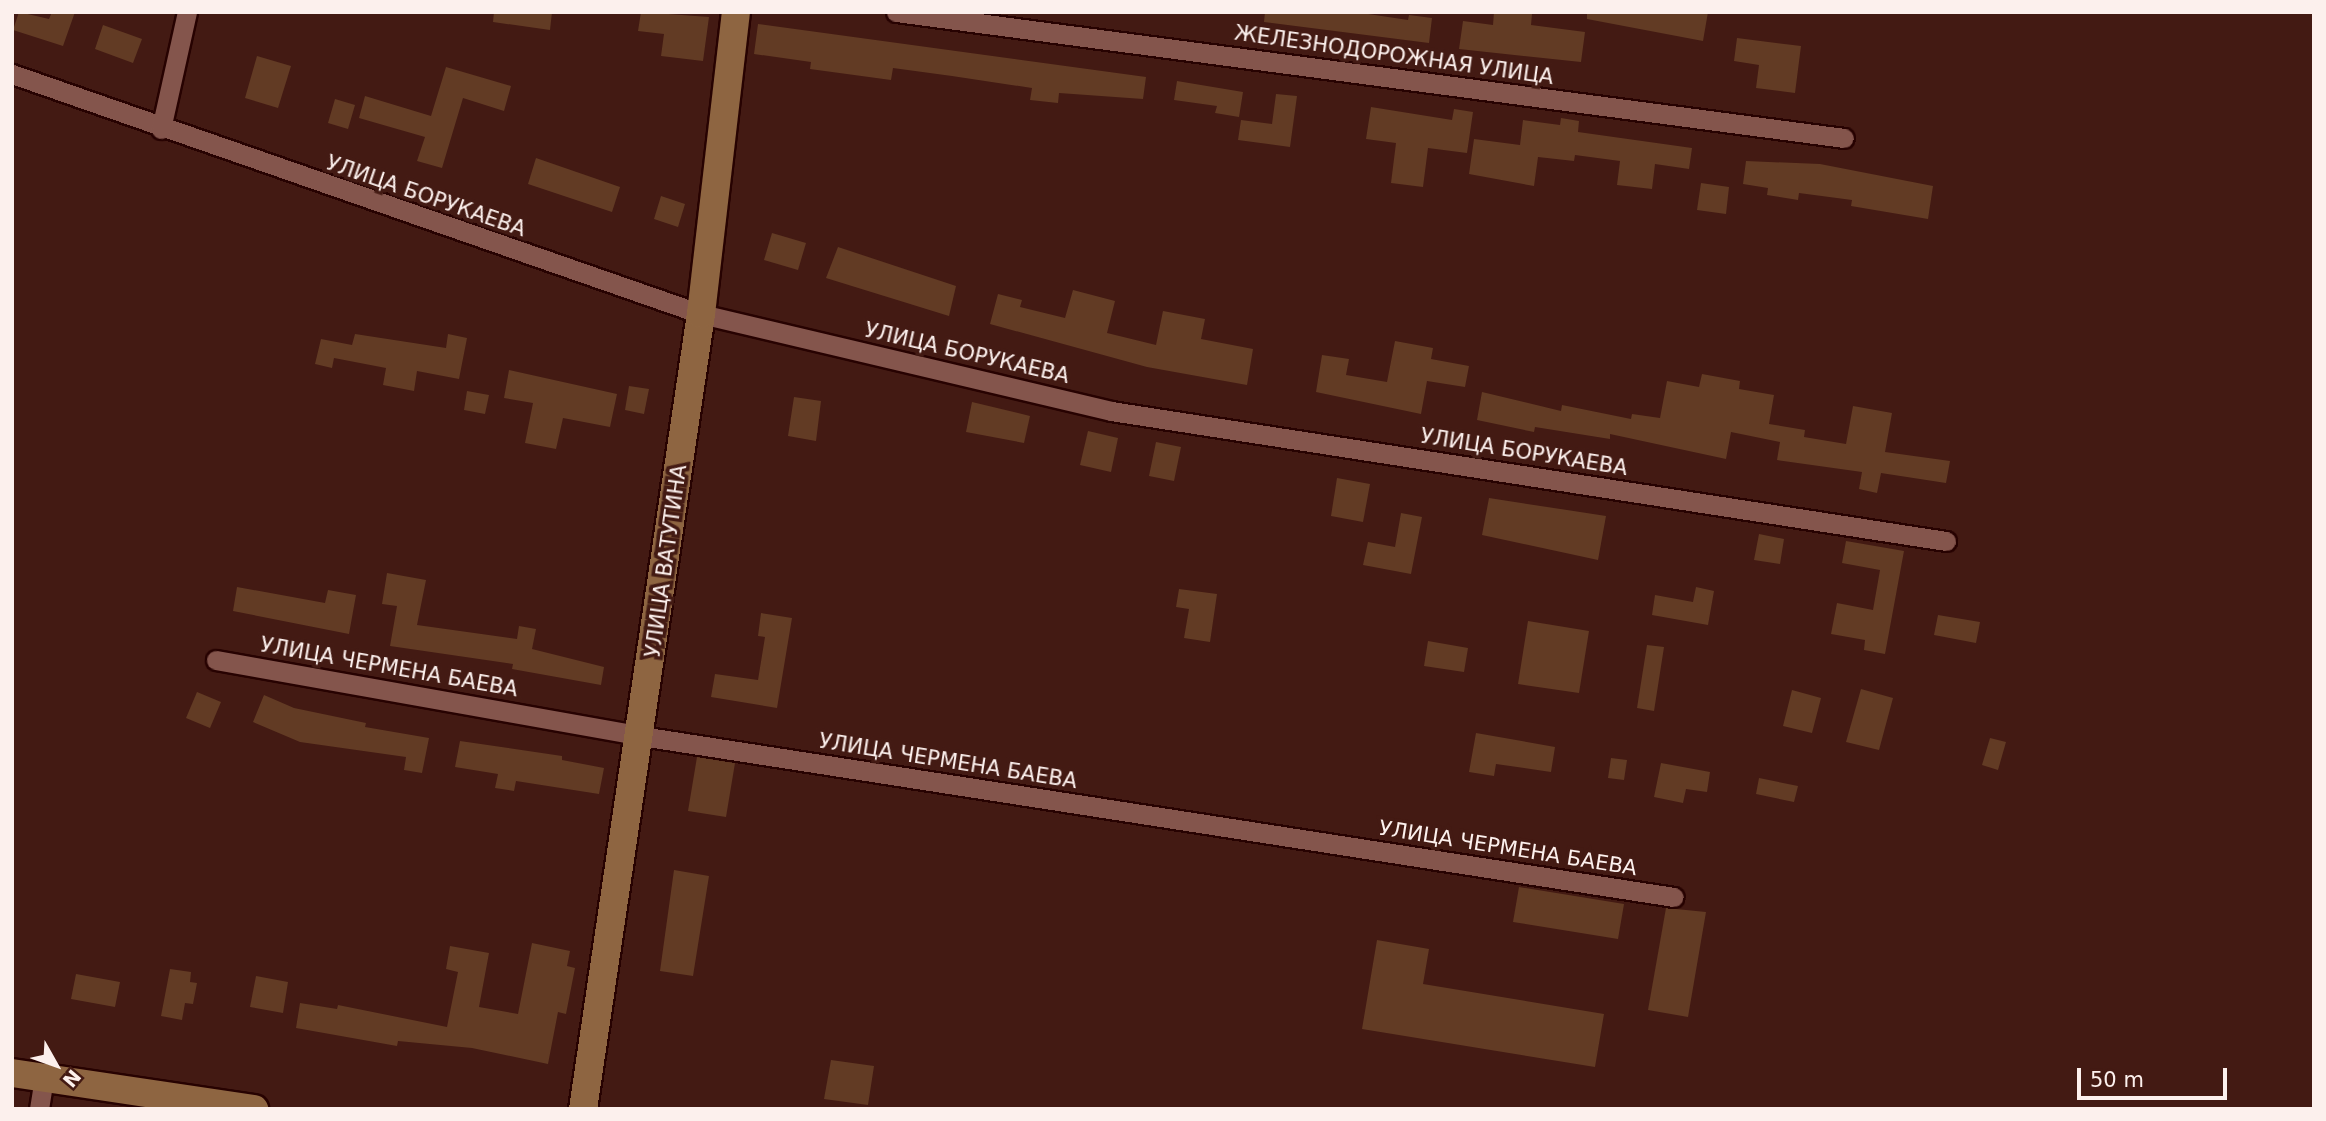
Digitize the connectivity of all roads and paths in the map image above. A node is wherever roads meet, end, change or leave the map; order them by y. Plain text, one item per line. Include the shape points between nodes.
1 (187, 12) edge
2 (736, 12) edge
3 (896, 12) edge
4 (12, 74) edge
5 (161, 129) junction
6 (1844, 138) dead end
7 (701, 314) junction
8 (1946, 541) dead end
9 (216, 660) dead end
10 (641, 736) junction
11 (1674, 897) dead end
12 (12, 1073) edge
13 (44, 1077) junction
14 (39, 1109) edge
15 (254, 1109) edge
16 (583, 1109) edge

1 - 5 street
2 - 7 street, УЛИЦА ВАТУТИНА
3 - 6 street, ЖЕЛЕЗНОДОРОЖНАЯ УЛИЦА
4 - 5 street, УЛИЦА БОРУКАЕВА
5 - 7 street, УЛИЦА БОРУКАЕВА
7 - 8 street, УЛИЦА БОРУКАЕВА via 1111,411
7 - 10 street, УЛИЦА ВАТУТИНА
9 - 10 street, УЛИЦА ЧЕРМЕНА БАЕВА
10 - 11 street, УЛИЦА ЧЕРМЕНА БАЕВА
10 - 16 street, УЛИЦА ВАТУТИНА
12 - 13 street
13 - 14 street
13 - 15 street

